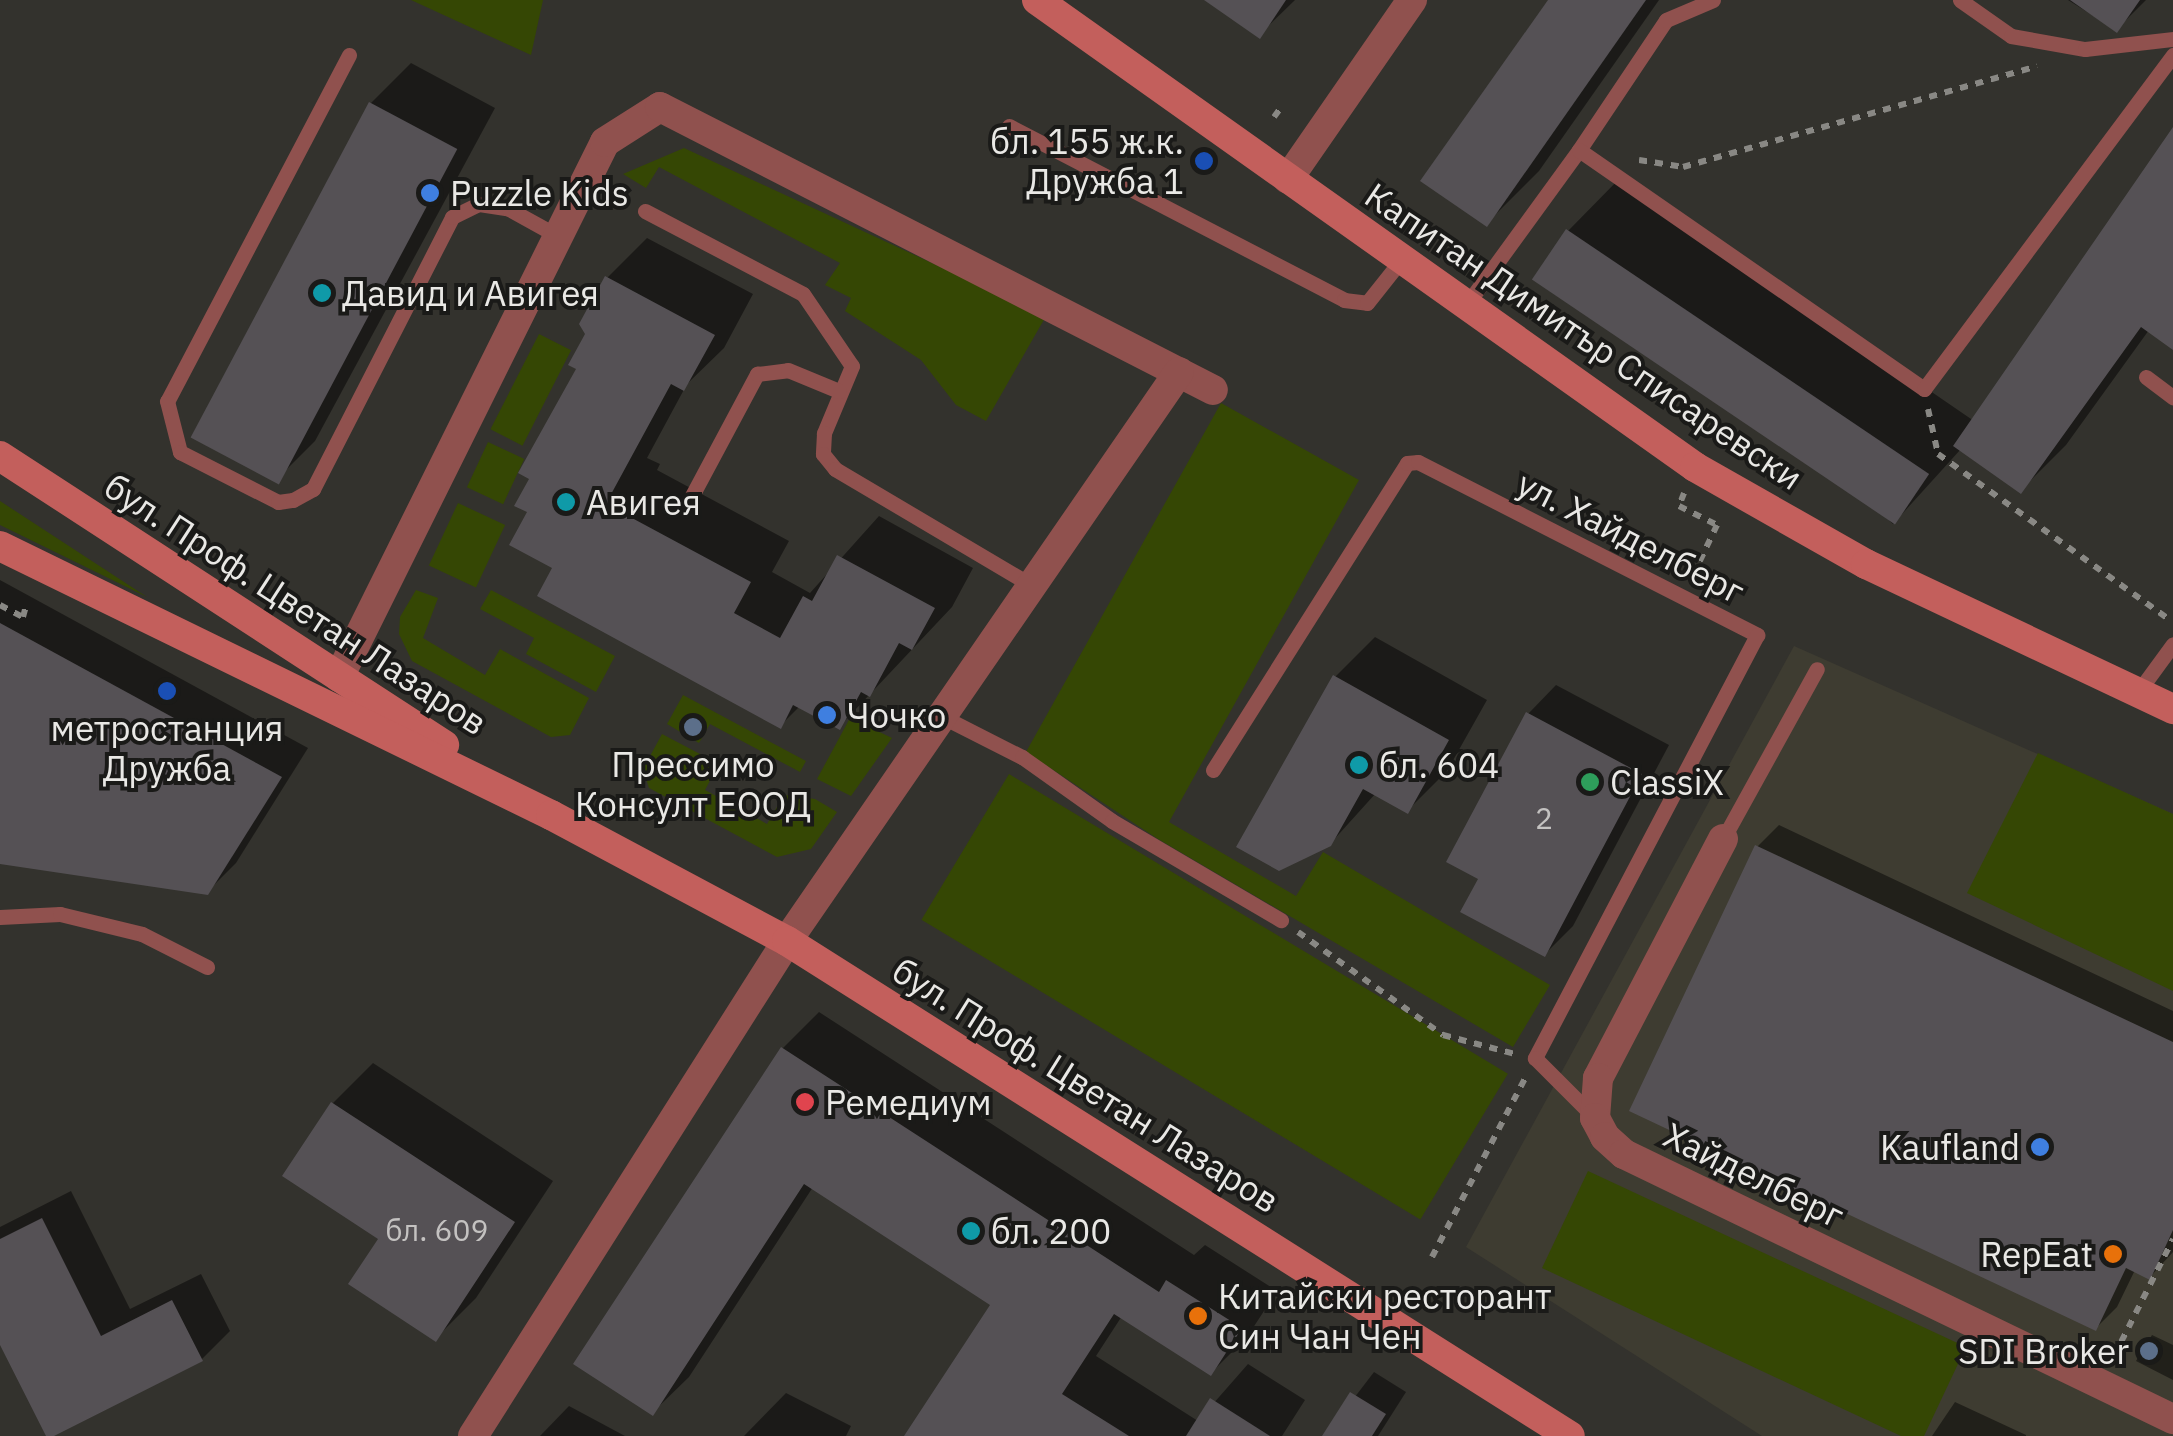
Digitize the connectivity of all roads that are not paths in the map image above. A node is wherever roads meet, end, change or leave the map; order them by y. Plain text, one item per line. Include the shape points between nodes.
1 (1037, 0) edge
2 (1412, 0) edge
3 (1714, 0) edge
4 (1960, 0) edge
5 (2173, 40) edge
6 (349, 55) dead end
7 (2173, 55) edge
8 (1009, 126) dead end
9 (1579, 150) junction
10 (1288, 179) junction
11 (645, 211) dead end
12 (558, 236) junction
13 (1402, 259) junction
14 (1467, 304) junction
15 (1179, 372) junction
16 (2146, 377) dead end
17 (1212, 390) dead end
18 (840, 392) junction
19 (2173, 396) edge
20 (0, 456) edge
21 (686, 505) dead end
22 (0, 546) edge
23 (1032, 586) junction
24 (2173, 644) edge
25 (2168, 661) edge
26 (1817, 668) dead end
27 (339, 676) junction
28 (2138, 692) junction
29 (2173, 709) edge
30 (943, 717) junction
31 (1212, 770) dead end
32 (551, 816) junction
33 (1723, 839) joint
34 (0, 917) edge
35 (1281, 920) road end
36 (788, 941) junction
37 (207, 968) dead end
38 (1596, 1118) junction
39 (2173, 1420) edge
40 (472, 1436) edge
41 (1570, 1436) edge

1 - 10 main road, Капитан Димитър Списаревски
2 - 10 street
3 - 9 lane via 1666,20
4 - 5 lane via 2011,36 2085,50
6 - 12 lane via 167,401 180,452 278,502 313,489 452,217 479,204 509,209
7 - 9 lane via 1924,388
8 - 13 lane via 1344,300 1367,303
9 - 14 lane
10 - 13 main road, Капитан Димитър Списаревски
11 - 18 lane via 803,294 852,366
12 - 15 street via 605,142 660,108
12 - 27 street
13 - 14 main road, Капитан Димитър Списаревски
14 - 28 main road, Капитан Димитър Списаревски via 1766,510
15 - 17 street
15 - 23 street
16 - 19 lane
18 - 21 lane via 788,370 757,374
18 - 23 lane via 824,444 835,470
20 - 27 main road, бул. Проф. Цветан Лазаров
22 - 32 main road, бул. Проф. Цветан Лазаров
23 - 30 street
24 - 25 lane
25 - 28 lane
26 - 33 lane
27 - 32 main road, бул. Проф. Цветан Лазаров
28 - 29 main road, Капитан Димитър Списаревски
30 - 35 lane via 1022,758
30 - 36 street
31 - 38 lane, ул. Хайделберг via 1407,462 1757,635 1535,1058
32 - 36 main road, бул. Проф. Цветан Лазаров
33 - 38 street via 1598,1078
34 - 37 lane via 60,914 142,934
36 - 40 street
36 - 41 main road, бул. Проф. Цветан Лазаров
38 - 39 street, Хайделберг via 1624,1154

